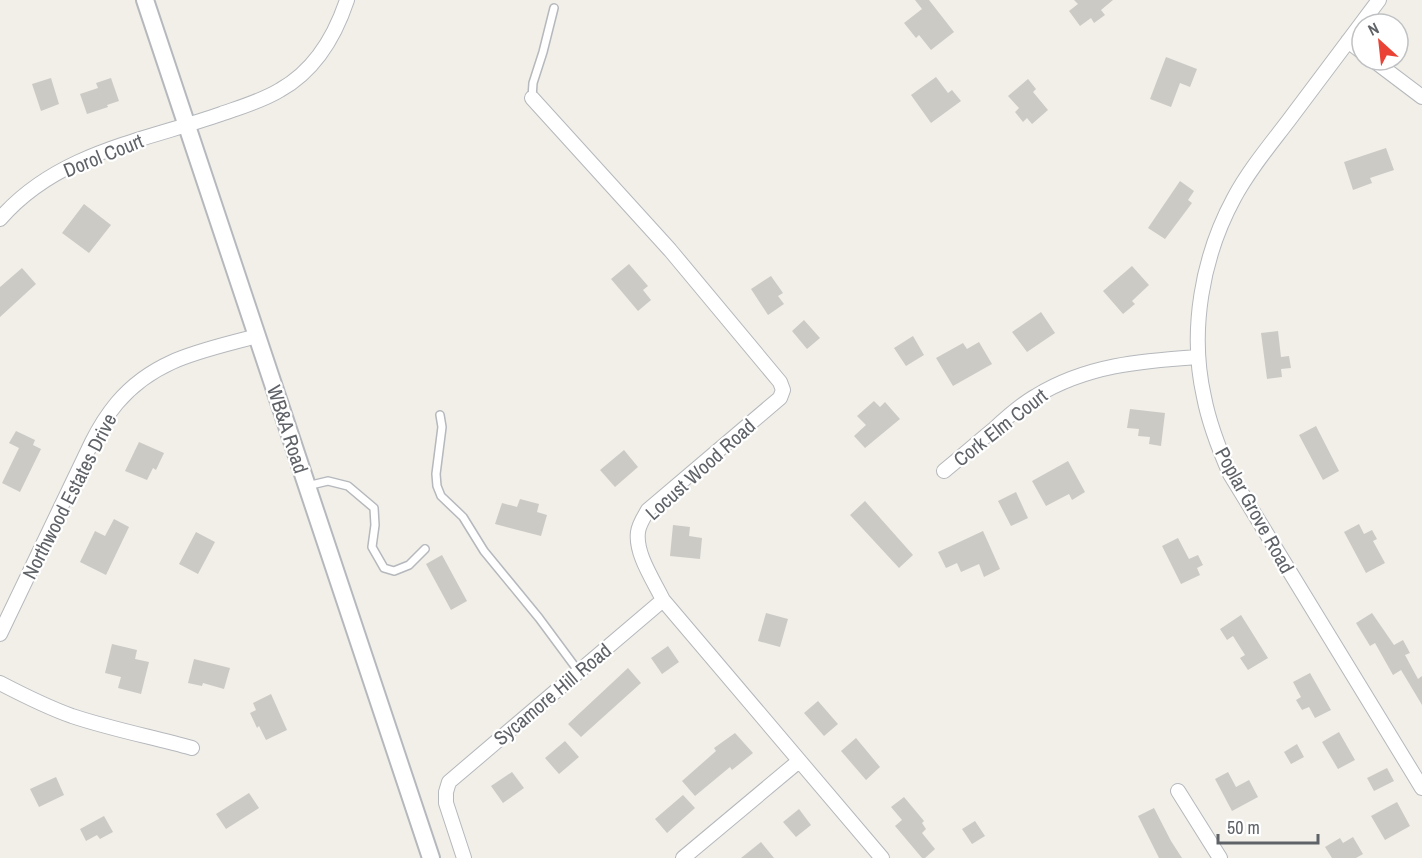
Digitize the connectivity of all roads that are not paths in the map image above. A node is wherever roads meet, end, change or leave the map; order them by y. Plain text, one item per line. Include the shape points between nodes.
1 (145, 0) edge
2 (347, 0) edge
3 (1379, 0) edge
4 (554, 8) dead end
5 (1348, 41) joint
6 (1389, 72) edge
7 (1422, 97) edge
8 (532, 98) joint
9 (186, 125) junction
10 (0, 219) edge
11 (257, 336) junction
12 (1198, 357) junction
13 (440, 415) dead end
14 (944, 471) dead end
15 (307, 486) junction
16 (425, 549) dead end
17 (663, 600) junction
18 (0, 634) edge
19 (579, 672) junction
20 (0, 683) edge
21 (192, 748) dead end
22 (799, 760) junction
23 (1422, 788) edge
24 (1178, 790) dead end
25 (431, 858) edge
26 (464, 858) edge
27 (683, 858) edge
28 (882, 858) edge
29 (1220, 858) edge

1 - 9 street, WB&A Road
2 - 9 street, Dorol Court via 335,31 297,78 259,101
3 - 5 street, Poplar Grove Road
4 - 8 lane
5 - 12 street, Poplar Grove Road via 1234,198 1209,262 1200,311
6 - 7 street
8 - 17 street, Locust Wood Road via 670,250 783,390 780,398 666,494 641,520 639,546
9 - 10 street, Dorol Court via 72,164 23,195
9 - 11 street, WB&A Road
11 - 15 street, WB&A Road
11 - 18 street, Northwood Estates Drive via 162,365 144,376 115,404 92,442
12 - 14 street, Cork Elm Court via 1124,364 1057,384 1010,415
12 - 23 street, Poplar Grove Road via 1212,429 1230,474
13 - 19 lane via 436,474 441,496 464,517 484,551
15 - 16 lane via 328,481 348,486 374,508 372,547 384,568 394,571 409,565
15 - 25 street, WB&A Road
17 - 19 street, Sycamore Hill Road
17 - 22 street, Locust Wood Road
19 - 26 street, Sycamore Hill Road via 449,783 446,803
20 - 21 street via 70,715
22 - 27 street
22 - 28 street, Locust Wood Road
24 - 29 street

